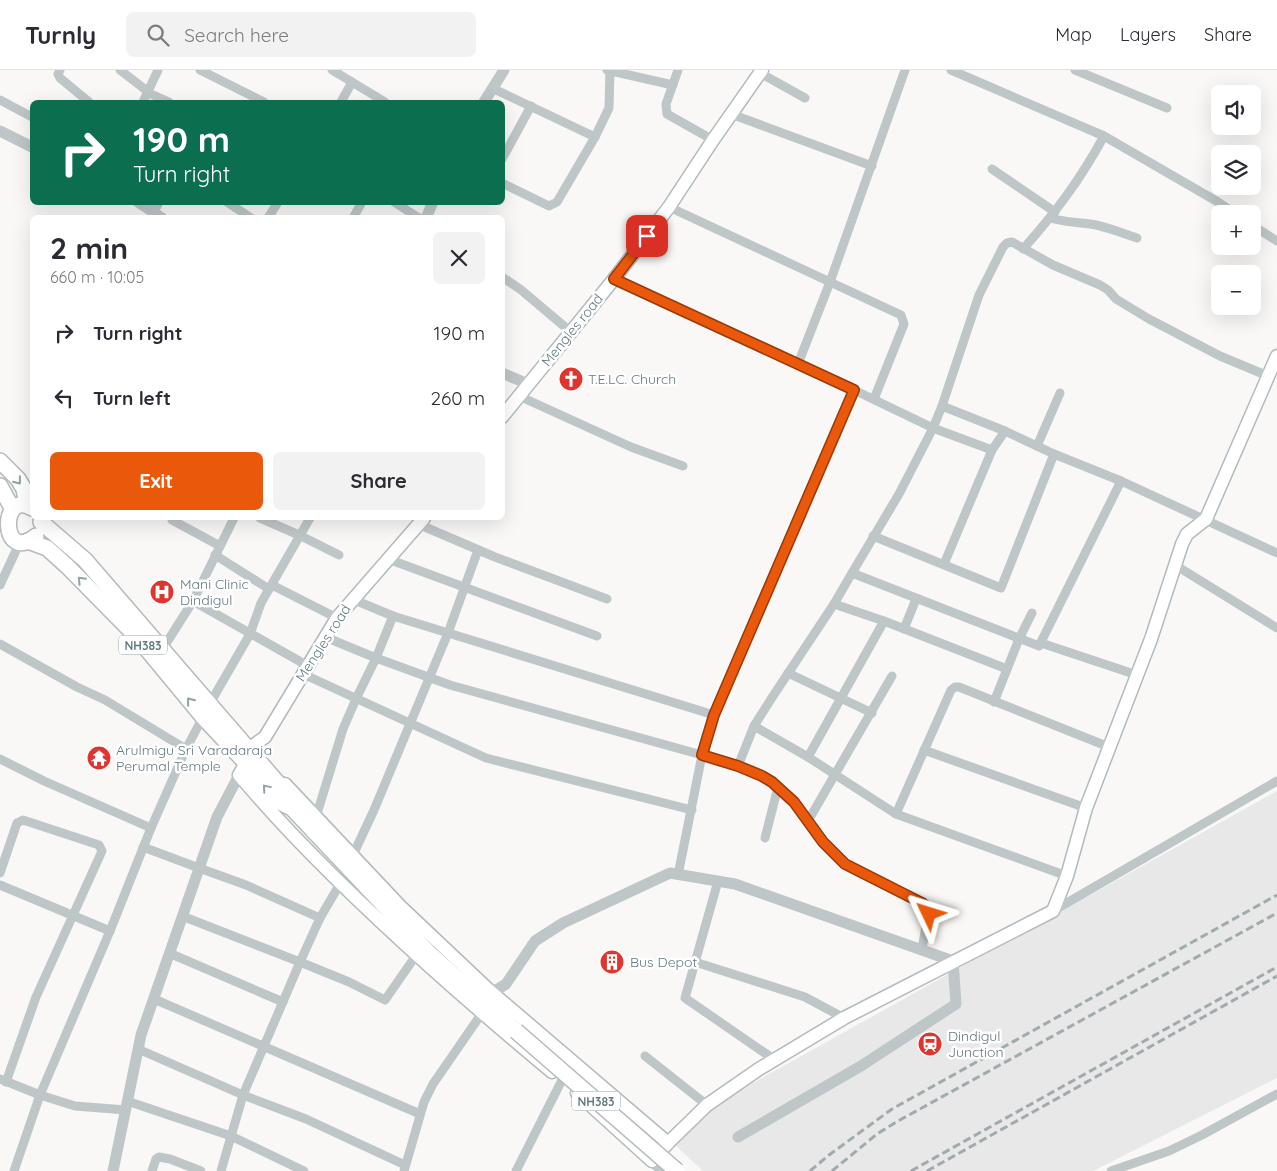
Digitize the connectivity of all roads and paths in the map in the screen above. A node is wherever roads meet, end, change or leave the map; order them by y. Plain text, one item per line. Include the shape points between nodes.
1 (60, 70) edge
2 (120, 70) edge
3 (158, 70) edge
4 (200, 70) edge
5 (332, 70) edge
6 (504, 70) edge
7 (609, 70) edge
8 (678, 70) edge
9 (905, 70) edge
10 (951, 70) edge
11 (1075, 70) edge
12 (761, 72) edge
13 (352, 82) junction
14 (673, 85) junction
15 (492, 88) junction
16 (148, 92) junction
17 (805, 98) dead end
18 (0, 100) edge
19 (87, 100) edge
20 (144, 100) edge
21 (165, 100) edge
22 (260, 100) edge
23 (342, 100) edge
24 (382, 100) edge
25 (485, 100) edge
26 (531, 106) junction
27 (1167, 108) dead end
28 (732, 114) junction
29 (30, 116) edge
30 (0, 131) edge
31 (1104, 136) junction
32 (595, 138) junction
33 (713, 140) junction
34 (30, 146) edge
35 (505, 154) edge
36 (872, 166) junction
37 (992, 169) dead end
38 (505, 184) edge
39 (145, 205) edge
40 (232, 205) edge
41 (399, 205) edge
42 (1222, 205) edge
43 (669, 207) junction
44 (158, 211) edge
45 (246, 215) edge
46 (414, 215) edge
47 (1052, 215) junction
48 (1261, 230) edge
49 (1137, 238) dead end
50 (1277, 241) edge
51 (1023, 249) junction
52 (505, 279) edge
53 (614, 279) junction
54 (830, 282) junction
55 (571, 332) junction
56 (1277, 356) edge
57 (798, 364) junction
58 (505, 374) edge
59 (1268, 376) junction
60 (528, 384) junction
61 (854, 390) junction
62 (1060, 393) dead end
63 (519, 396) junction
64 (874, 399) junction
65 (942, 406) junction
66 (505, 413) edge
67 (933, 428) junction
68 (1004, 431) junction
69 (1037, 446) junction
70 (992, 450) junction
71 (1054, 454) junction
72 (0, 460) edge
73 (684, 466) dead end
74 (1121, 481) junction
75 (0, 486) edge
76 (16, 509) edge
77 (1206, 519) junction
78 (41, 520) edge
79 (172, 520) dead end
80 (233, 520) edge
81 (265, 520) edge
82 (309, 520) edge
83 (421, 521) edge
84 (299, 535) junction
85 (873, 536) junction
86 (14, 537) edge
87 (220, 546) junction
88 (478, 550) junction
89 (1277, 553) edge
90 (215, 555) junction
91 (339, 555) dead end
92 (388, 560) junction
93 (944, 564) junction
94 (1176, 565) junction
95 (852, 573) junction
96 (0, 585) edge
97 (270, 587) junction
98 (465, 588) junction
99 (352, 599) junction
100 (607, 599) dead end
101 (916, 599) junction
102 (193, 601) junction
103 (834, 604) junction
104 (1032, 613) dead end
105 (393, 616) junction
106 (336, 618) junction
107 (884, 621) junction
108 (1277, 628) edge
109 (904, 629) junction
110 (448, 633) junction
111 (250, 634) junction
112 (597, 636) dead end
113 (324, 637) junction
114 (1019, 638) junction
115 (1041, 643) junction
116 (0, 644) edge
117 (162, 650) junction
118 (376, 658) junction
119 (1006, 669) junction
120 (306, 670) junction
121 (788, 673) junction
122 (1137, 675) junction
123 (892, 676) dead end
124 (429, 677) junction
125 (356, 698) junction
126 (842, 698) junction
127 (994, 702) junction
128 (206, 711) junction
129 (872, 713) junction
130 (714, 715) junction
131 (410, 723) junction
132 (754, 726) junction
133 (1109, 747) junction
134 (186, 749) junction
135 (924, 750) junction
136 (702, 755) junction
137 (808, 758) junction
138 (0, 759) edge
139 (247, 759) junction
140 (738, 766) junction
141 (836, 775) junction
142 (1277, 781) edge
143 (778, 787) junction
144 (1086, 808) junction
145 (692, 810) junction
146 (896, 814) junction
147 (310, 818) junction
148 (808, 821) junction
149 (151, 828) junction
150 (766, 838) dead end
151 (143, 847) junction
152 (353, 856) junction
153 (199, 868) junction
154 (0, 873) edge
155 (678, 875) junction
156 (1067, 876) junction
157 (718, 881) junction
158 (341, 882) junction
159 (0, 885) edge
160 (1052, 911) junction
161 (73, 915) junction
162 (182, 916) junction
163 (320, 918) junction
164 (110, 931) junction
165 (922, 949) junction
166 (169, 953) junction
167 (416, 954) junction
168 (953, 961) junction
169 (300, 962) junction
170 (695, 962) junction
171 (490, 991) junction
172 (154, 999) junction
173 (283, 1002) junction
174 (482, 1013) junction
175 (844, 1018) junction
176 (540, 1034) junction
177 (263, 1046) junction
178 (138, 1049) junction
179 (526, 1050) junction
180 (645, 1056) dead end
181 (775, 1060) junction
182 (3, 1080) edge
183 (562, 1080) junction
184 (1277, 1094) edge
185 (40, 1095) junction
186 (243, 1095) junction
187 (707, 1105) junction
188 (126, 1106) junction
189 (420, 1114) junction
190 (231, 1136) junction
191 (738, 1137) dead end
192 (668, 1142) junction
193 (652, 1161) junction
194 (404, 1168) edge
195 (14, 1171) edge
196 (113, 1171) edge
197 (152, 1171) edge
198 (201, 1171) edge
199 (221, 1171) edge
200 (304, 1171) edge
201 (516, 1171) edge
202 (664, 1171) edge
203 (677, 1171) edge
204 (1111, 1171) edge

1 - 19 street via 60,78
2 - 16 street
3 - 16 street
4 - 22 street
5 - 13 street
6 - 15 street
7 - 14 street
7 - 32 street via 609,108
8 - 14 street
9 - 36 street
10 - 31 street
11 - 27 street
12 - 17 street
12 - 28 main road, Mengles road
13 - 23 street
13 - 24 street
14 - 33 street via 666,104 667,114
15 - 25 street
15 - 26 street
16 - 20 street
16 - 21 street
18 - 29 street
26 - 32 street
26 - 35 street
28 - 33 main road, Mengles road
28 - 36 street
30 - 34 street
31 - 42 street
31 - 47 street via 1084,172
32 - 38 street via 553,205
33 - 43 main road, Mengles road
36 - 54 street
37 - 47 street
39 - 44 street
40 - 45 street
41 - 46 street
43 - 53 main road, Mengles road
43 - 54 street
47 - 49 street via 1064,222 1102,226
47 - 51 street
48 - 50 street
51 - 59 street via 1100,285 1123,304 1220,356
51 - 65 street via 1012,242 1003,247 979,295
52 - 55 street
53 - 55 main road, Mengles road
53 - 57 street
54 - 57 street
54 - 64 street via 904,319 902,333
55 - 60 main road, Mengles road
56 - 59 main road
57 - 61 street
58 - 60 street
59 - 77 main road
60 - 63 main road, Mengles road
61 - 64 street
61 - 130 street
62 - 69 street
63 - 66 main road, Mengles road
63 - 73 street via 630,446
64 - 67 street
65 - 67 street
65 - 68 street
67 - 70 street
67 - 85 street
68 - 69 street
68 - 70 street
69 - 71 street
70 - 93 street
71 - 74 street
71 - 93 street via 1001,588
72 -> 76 highway via 24,489
74 - 77 street
74 - 115 street
75 - 76 highway
76 - 86 highway via 4,520 5,530
77 - 89 street
77 - 94 main road via 1187,534
78 - 86 highway, NH383 via 36,537
78 - 117 highway, NH383 via 84,560
79 - 87 street
80 - 87 street
81 - 84 street
82 - 84 street
83 - 88 street
83 - 92 main road, Mengles road
84 - 91 street
84 - 97 street
85 - 93 street
85 - 95 street
86 - 96 street
128 -> 86 highway, NH383 via 67,566 47,548
87 - 90 street
88 - 98 street
88 - 100 street
90 - 97 street
90 - 102 street
92 - 98 street
92 - 99 main road, Mengles road
94 - 108 street
94 - 122 main road
95 - 101 street
95 - 103 street
97 - 106 street
97 - 111 street
98 - 110 street
98 - 112 street
99 - 105 street
99 - 106 main road, Mengles road
101 - 109 street
101 - 114 street
102 - 111 street
102 - 117 street
103 - 107 street
103 - 121 street
104 - 114 street
105 - 110 street
105 - 118 street
106 - 113 main road, Mengles road
107 - 109 street
107 - 126 street
109 - 119 street
110 - 124 street
110 - 130 street
111 - 120 street
111 - 128 street
113 - 118 street
113 - 120 main road, Mengles road
114 - 115 street via 1035,646
114 - 119 street
115 - 122 street
116 - 134 street via 105,700
117 - 128 highway, NH383
118 - 124 street
118 - 125 street
119 - 127 street
120 - 125 street
120 - 139 main road, Mengles road via 265,737
121 - 126 street
121 - 132 street
122 - 133 main road
123 - 129 street
124 - 131 street
124 - 136 street
125 - 131 street
125 - 147 street
126 - 129 street
126 - 137 street
127 - 133 street
127 - 135 street via 955,687
128 - 134 street
128 - 139 highway, NH383
129 - 141 street
130 - 136 street
131 - 145 street via 486,758
131 - 152 street
132 - 137 street
132 - 140 street
133 - 144 main road
134 - 149 street
135 - 144 street
135 - 146 street
136 - 140 street
136 - 145 street
137 - 141 street
138 - 149 street
139 - 147 highway via 277,801
139 - 147 main road via 268,766
139 - 153 street via 217,816
139 - 158 main road via 292,834
140 - 143 street
141 - 146 street
141 - 148 street
142 - 160 street
143 - 148 street
143 - 150 street
144 - 156 main road
145 - 155 street
146 - 156 street
147 - 152 main road
147 - 203 highway, NH383, bridge via 428,952
148 - 165 street via 845,864 929,909
149 - 151 street
151 - 153 street
151 - 164 street
152 - 171 main road via 401,907
153 - 162 street
153 - 163 street via 246,884
154 - 161 street via 19,821 100,846 102,851
155 - 157 street
155 - 171 street via 670,873 563,924 535,941 506,984
156 - 160 main road
157 - 165 street via 736,884
157 - 170 street
158 - 163 street
158 - 167 main road
159 - 161 street
160 - 168 main road
161 - 164 street
161 - 182 street
162 - 166 street
162 - 169 street
163 - 169 street
164 - 185 street
165 - 168 street
166 - 172 street
166 - 173 street
167 - 169 street via 385,1000
167 - 174 main road
168 - 175 main road
168 - 191 street via 956,1004 861,1066
169 - 173 street
170 - 175 street via 805,997
170 - 181 street via 685,998
171 - 176 main road
172 - 177 street
172 - 178 street
173 - 177 street
174 - 179 main road
174 - 189 street via 433,1084
175 - 181 main road
176 - 179 main road
176 - 192 main road
177 - 186 street
177 - 189 street
178 - 186 street
178 - 188 street
179 - 183 main road
180 - 187 street
181 - 187 main road
182 - 185 street
183 - 193 main road
183 - 201 street
184 - 204 street via 1169,1151
185 - 188 street via 75,1106
185 - 195 street
186 - 190 street
186 - 194 street via 306,1120
187 - 192 main road
188 - 190 street
188 - 196 street
189 - 194 street
190 - 199 street
190 - 200 street
192 - 193 main road
193 - 202 street
197 - 198 street via 159,1157

